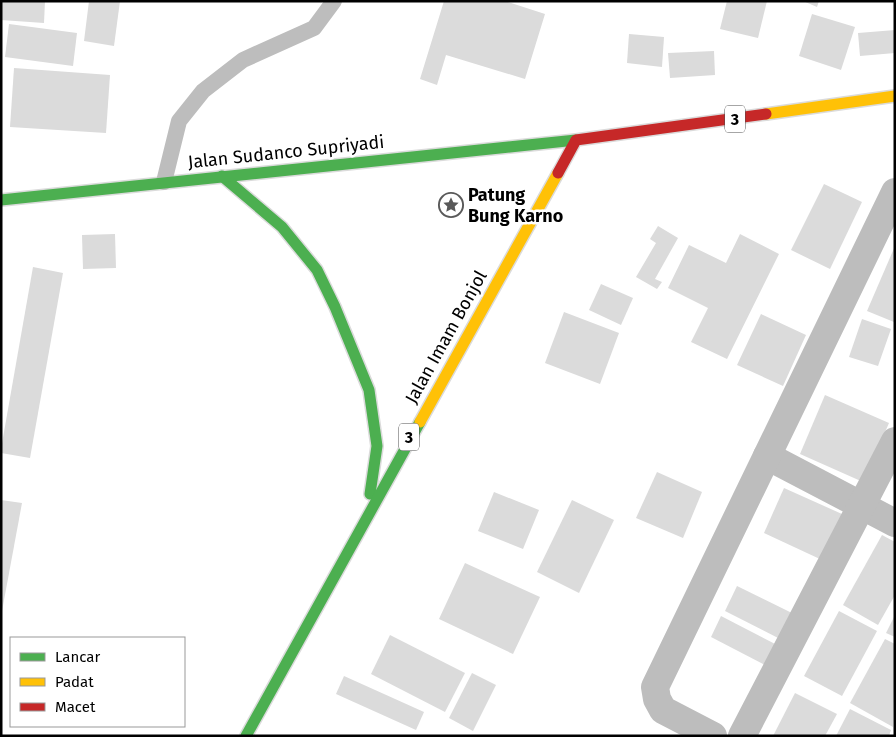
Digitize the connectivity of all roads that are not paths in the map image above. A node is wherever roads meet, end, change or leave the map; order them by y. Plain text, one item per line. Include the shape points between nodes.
1 (334, 1) edge
2 (895, 96) edge
3 (576, 140) junction
4 (222, 176) junction
5 (164, 182) junction
6 (895, 192) edge
7 (1, 200) edge
8 (895, 441) edge
9 (767, 456) junction
10 (862, 507) junction
11 (368, 512) junction
12 (895, 523) edge
13 (246, 736) edge
14 (713, 736) edge
15 (742, 736) edge

1 - 5 lane via 314,28 243,60 203,91 179,121
2 - 3 main road, 3
3 - 4 main road, Jalan Sudanco Supriyadi
3 - 11 main road, Jalan Imam Bonjol / 3
4 - 5 main road, Jalan Sudanco Supriyadi
4 - 11 main road via 282,227 317,270 356,355 369,390 378,446
5 - 7 main road, Jalan Sudanco Supriyadi
6 - 9 street
8 - 10 street
9 - 10 street
9 - 14 street via 655,687 663,710
10 - 12 street
10 - 15 street
11 - 13 main road, Jalan Imam Bonjol / 3

